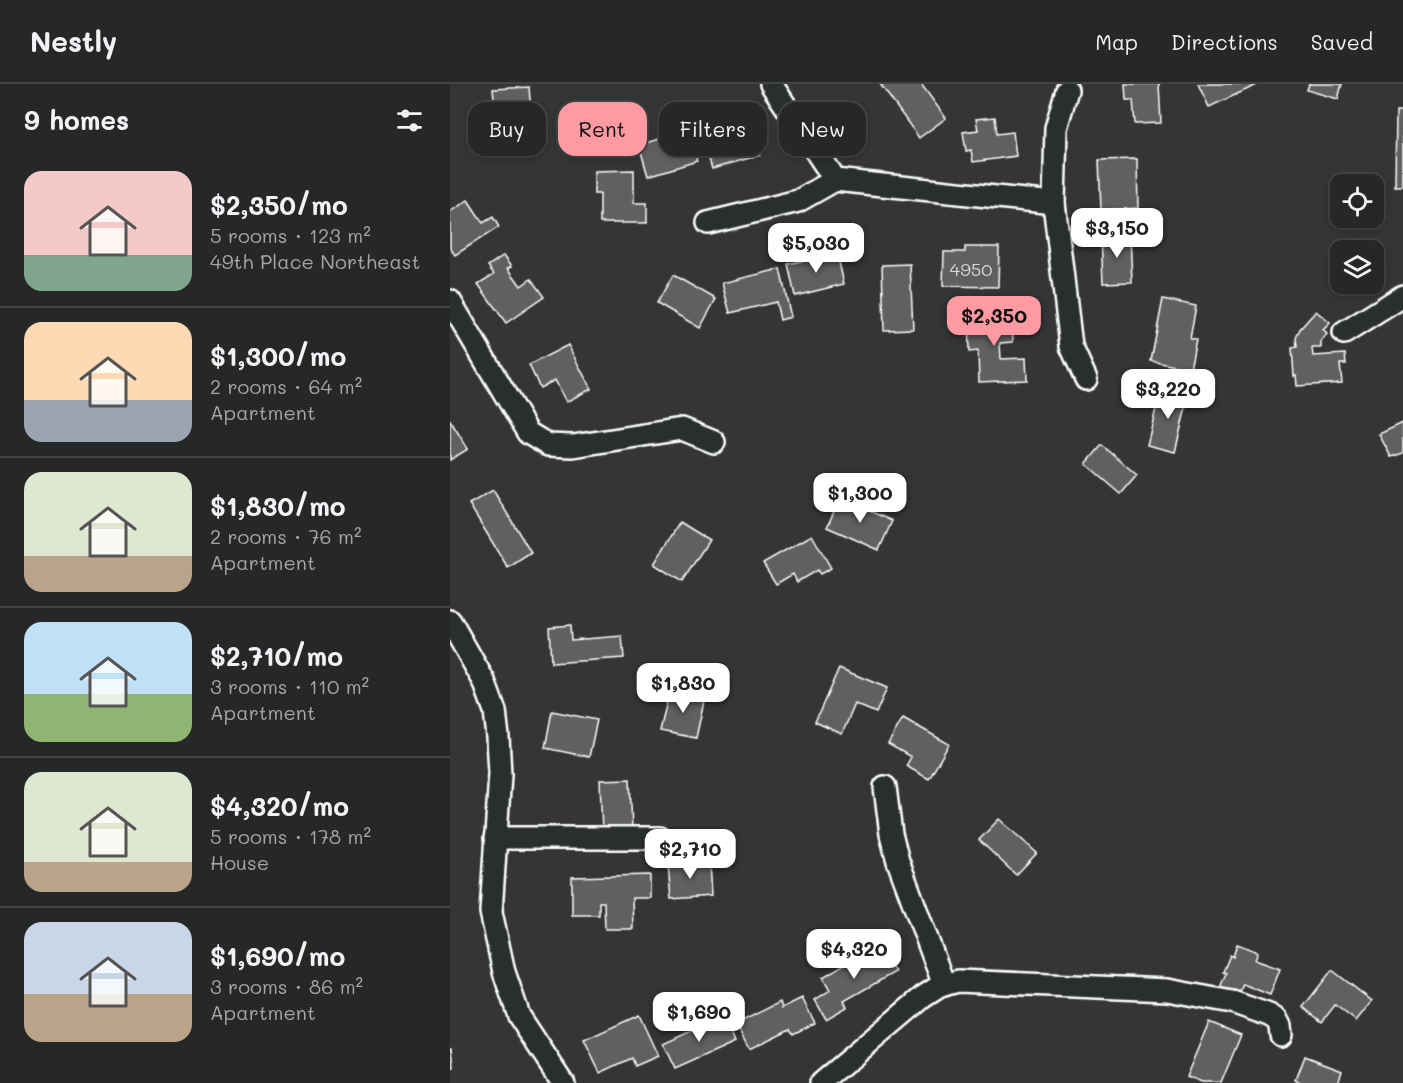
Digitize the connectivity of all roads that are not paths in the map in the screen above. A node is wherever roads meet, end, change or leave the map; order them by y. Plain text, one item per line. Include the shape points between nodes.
1 (771, 84) edge
2 (1067, 90) dead end
3 (835, 180) junction
4 (1054, 203) junction
5 (708, 223) dead end
6 (1403, 296) edge
7 (450, 301) edge
8 (1344, 333) dead end
9 (1086, 379) dead end
10 (714, 442) dead end
11 (450, 621) edge
12 (885, 787) dead end
13 (660, 837) dead end
14 (495, 838) junction
15 (944, 985) junction
16 (1281, 1035) dead end
17 (562, 1083) edge
18 (821, 1083) edge

1 - 3 street
2 - 4 street via 1056,128
3 - 4 street
3 - 5 street via 798,201
4 - 9 street via 1071,346
6 - 8 street
7 - 10 street via 528,433 548,445 573,446 682,429
11 - 14 street via 484,681 495,711 500,774
12 - 15 street via 898,861
13 - 14 street
14 - 17 street via 491,912 504,972 519,1016
15 - 16 street via 958,981 1167,990 1232,1002 1269,1015 1277,1020
15 - 18 street via 923,997

